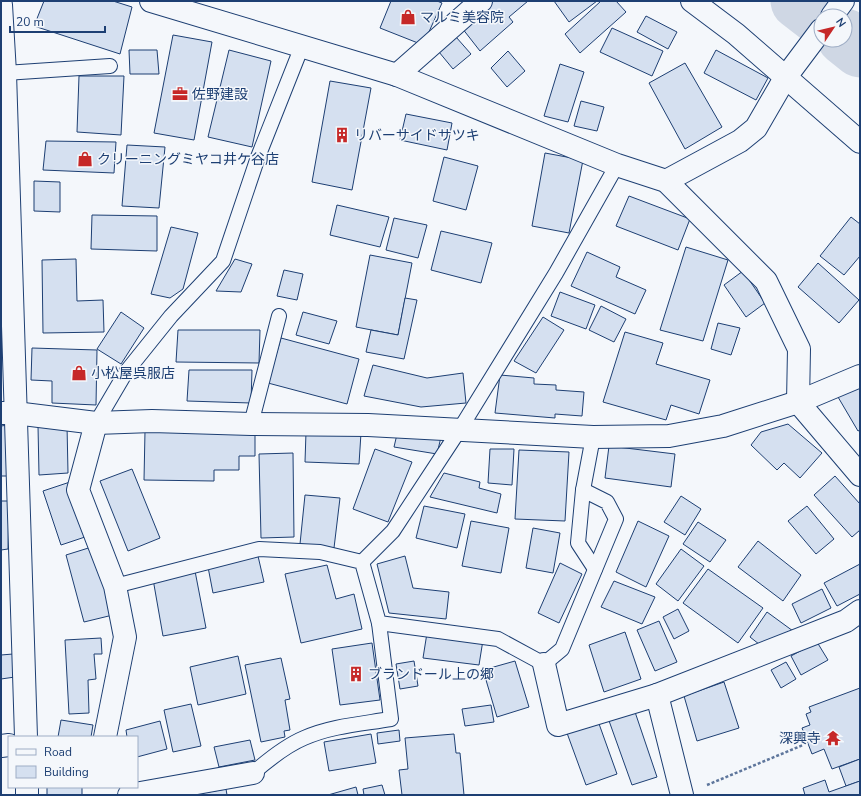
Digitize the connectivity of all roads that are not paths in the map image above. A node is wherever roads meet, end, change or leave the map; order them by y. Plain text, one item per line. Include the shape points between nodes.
1 (151, 1) edge
2 (481, 1) edge
3 (692, 1) edge
4 (1, 5) edge
5 (813, 41) edge
6 (302, 46) junction
7 (110, 66) dead end
8 (5, 73) junction
9 (397, 75) junction
10 (785, 78) junction
11 (860, 142) edge
12 (618, 165) junction
13 (666, 181) junction
14 (5, 202) edge
15 (278, 316) dead end
16 (860, 376) edge
17 (798, 402) junction
18 (8, 413) edge
19 (96, 423) junction
20 (251, 424) junction
21 (460, 430) junction
22 (593, 437) junction
23 (860, 475) edge
24 (584, 490) junction
25 (362, 562) junction
26 (595, 569) junction
27 (115, 586) junction
28 (860, 611) edge
29 (379, 622) junction
30 (544, 664) junction
31 (657, 695) junction
32 (26, 736) edge
33 (104, 736) edge
34 (253, 773) joint
35 (129, 795) edge
36 (682, 795) edge

1 - 6 street
2 - 9 street
3 - 10 street via 736,34
4 - 8 street
5 - 10 street
6 - 9 street
6 - 19 lane via 258,157 223,261 171,316 126,372
7 - 8 lane
8 - 14 street
9 - 12 street
10 - 11 street
10 - 13 street via 756,128 740,141
12 - 13 street
12 - 21 lane via 556,273
13 - 17 street via 766,281 799,349
14 - 18 street
15 - 20 lane
16 - 17 street
17 - 22 street via 723,426 669,436
17 - 23 street
18 - 19 street
18 - 32 street
19 - 20 street via 152,421
19 - 27 street via 78,490
20 - 21 street via 368,425
21 - 22 street
21 - 25 lane via 393,531
22 - 24 lane
24 - 26 lane via 578,543
24 - 26 lane via 607,502 616,519
25 - 27 lane via 320,552 259,549
25 - 29 lane
26 - 30 lane via 562,649
27 - 33 street via 125,636
28 - 31 street via 846,621
29 - 30 lane via 498,639
29 - 34 lane via 391,719 337,727 303,738
30 - 31 street via 558,725
31 - 36 street
34 - 35 street

